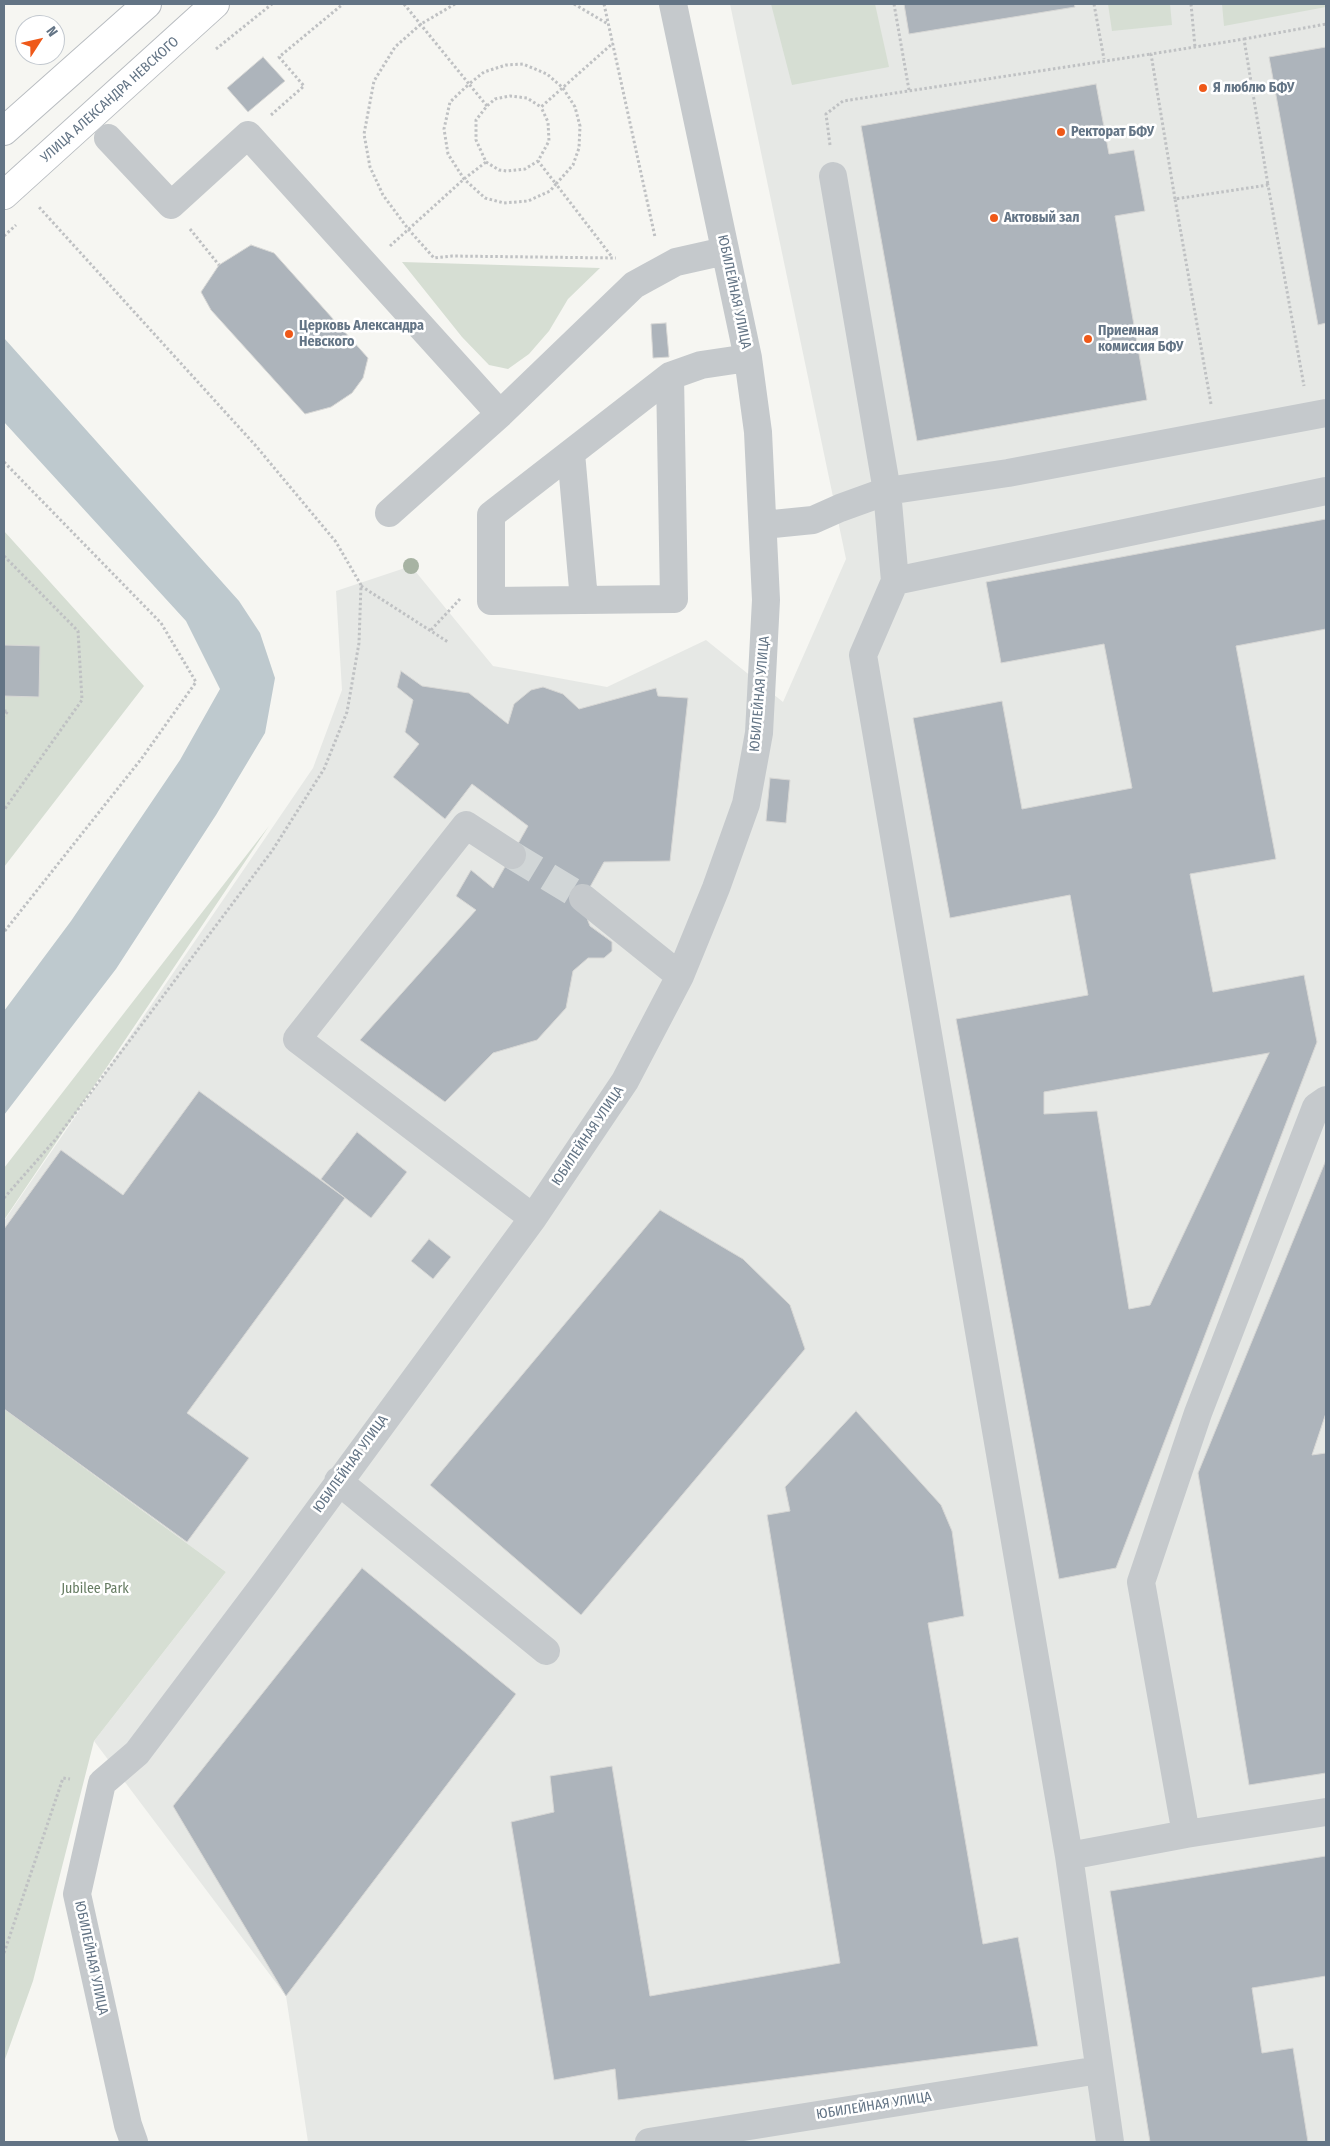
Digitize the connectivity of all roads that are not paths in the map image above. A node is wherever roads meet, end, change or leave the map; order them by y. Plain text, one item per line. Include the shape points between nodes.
1 (146, 4) edge
2 (215, 4) edge
3 (673, 4) edge
4 (4, 131) edge
5 (108, 138) dead end
6 (833, 176) road end
7 (4, 196) edge
8 (725, 251) junction
9 (748, 358) junction
10 (670, 376) junction
11 (500, 414) junction
12 (1318, 414) edge
13 (571, 454) junction
14 (888, 491) junction
15 (1326, 491) edge
16 (389, 513) dead end
17 (763, 525) junction
18 (895, 581) junction
19 (584, 600) junction
20 (512, 854) tunnel mouth
21 (583, 898) tunnel mouth
22 (680, 976) junction
23 (1326, 1100) edge
24 (533, 1218) junction
25 (338, 1481) junction
26 (546, 1650) dead end
27 (1326, 1812) edge
28 (1186, 1834) junction
29 (1069, 1856) junction
30 (1100, 2070) junction
31 (134, 2142) edge
32 (649, 2142) edge
33 (1110, 2142) edge

1 - 4 main road
2 - 7 main road, УЛИЦА АЛЕКСАНДРА НЕВСКОГО
3 - 8 street, ЮБИЛЕЙНАЯ УЛИЦА
5 - 11 street via 171,205 248,135
6 - 14 street
8 - 9 street, ЮБИЛЕЙНАЯ УЛИЦА
8 - 11 street via 676,262 634,284
9 - 10 street via 700,365
9 - 17 street, ЮБИЛЕЙНАЯ УЛИЦА via 758,432
10 - 13 street
10 - 19 street via 674,599
11 - 16 street
12 - 14 street via 1008,474
13 - 19 street
13 - 19 street via 491,515 491,601
14 - 17 street via 813,520
14 - 18 street
15 - 18 street
17 - 22 street, ЮБИЛЕЙНАЯ УЛИЦА via 766,600 759,733 746,804
18 - 29 street via 863,655
20 - 24 street via 466,825 297,1039
21 - 22 street
22 - 24 street, ЮБИЛЕЙНАЯ УЛИЦА via 625,1081
23 - 28 street via 1316,1107 1201,1404 1141,1582
24 - 25 street, ЮБИЛЕЙНАЯ УЛИЦА
25 - 26 street
25 - 31 street, ЮБИЛЕЙНАЯ УЛИЦА via 137,1753 102,1783 77,1894
27 - 28 street
28 - 29 street
29 - 30 street
30 - 32 street, ЮБИЛЕЙНАЯ УЛИЦА
30 - 33 street

